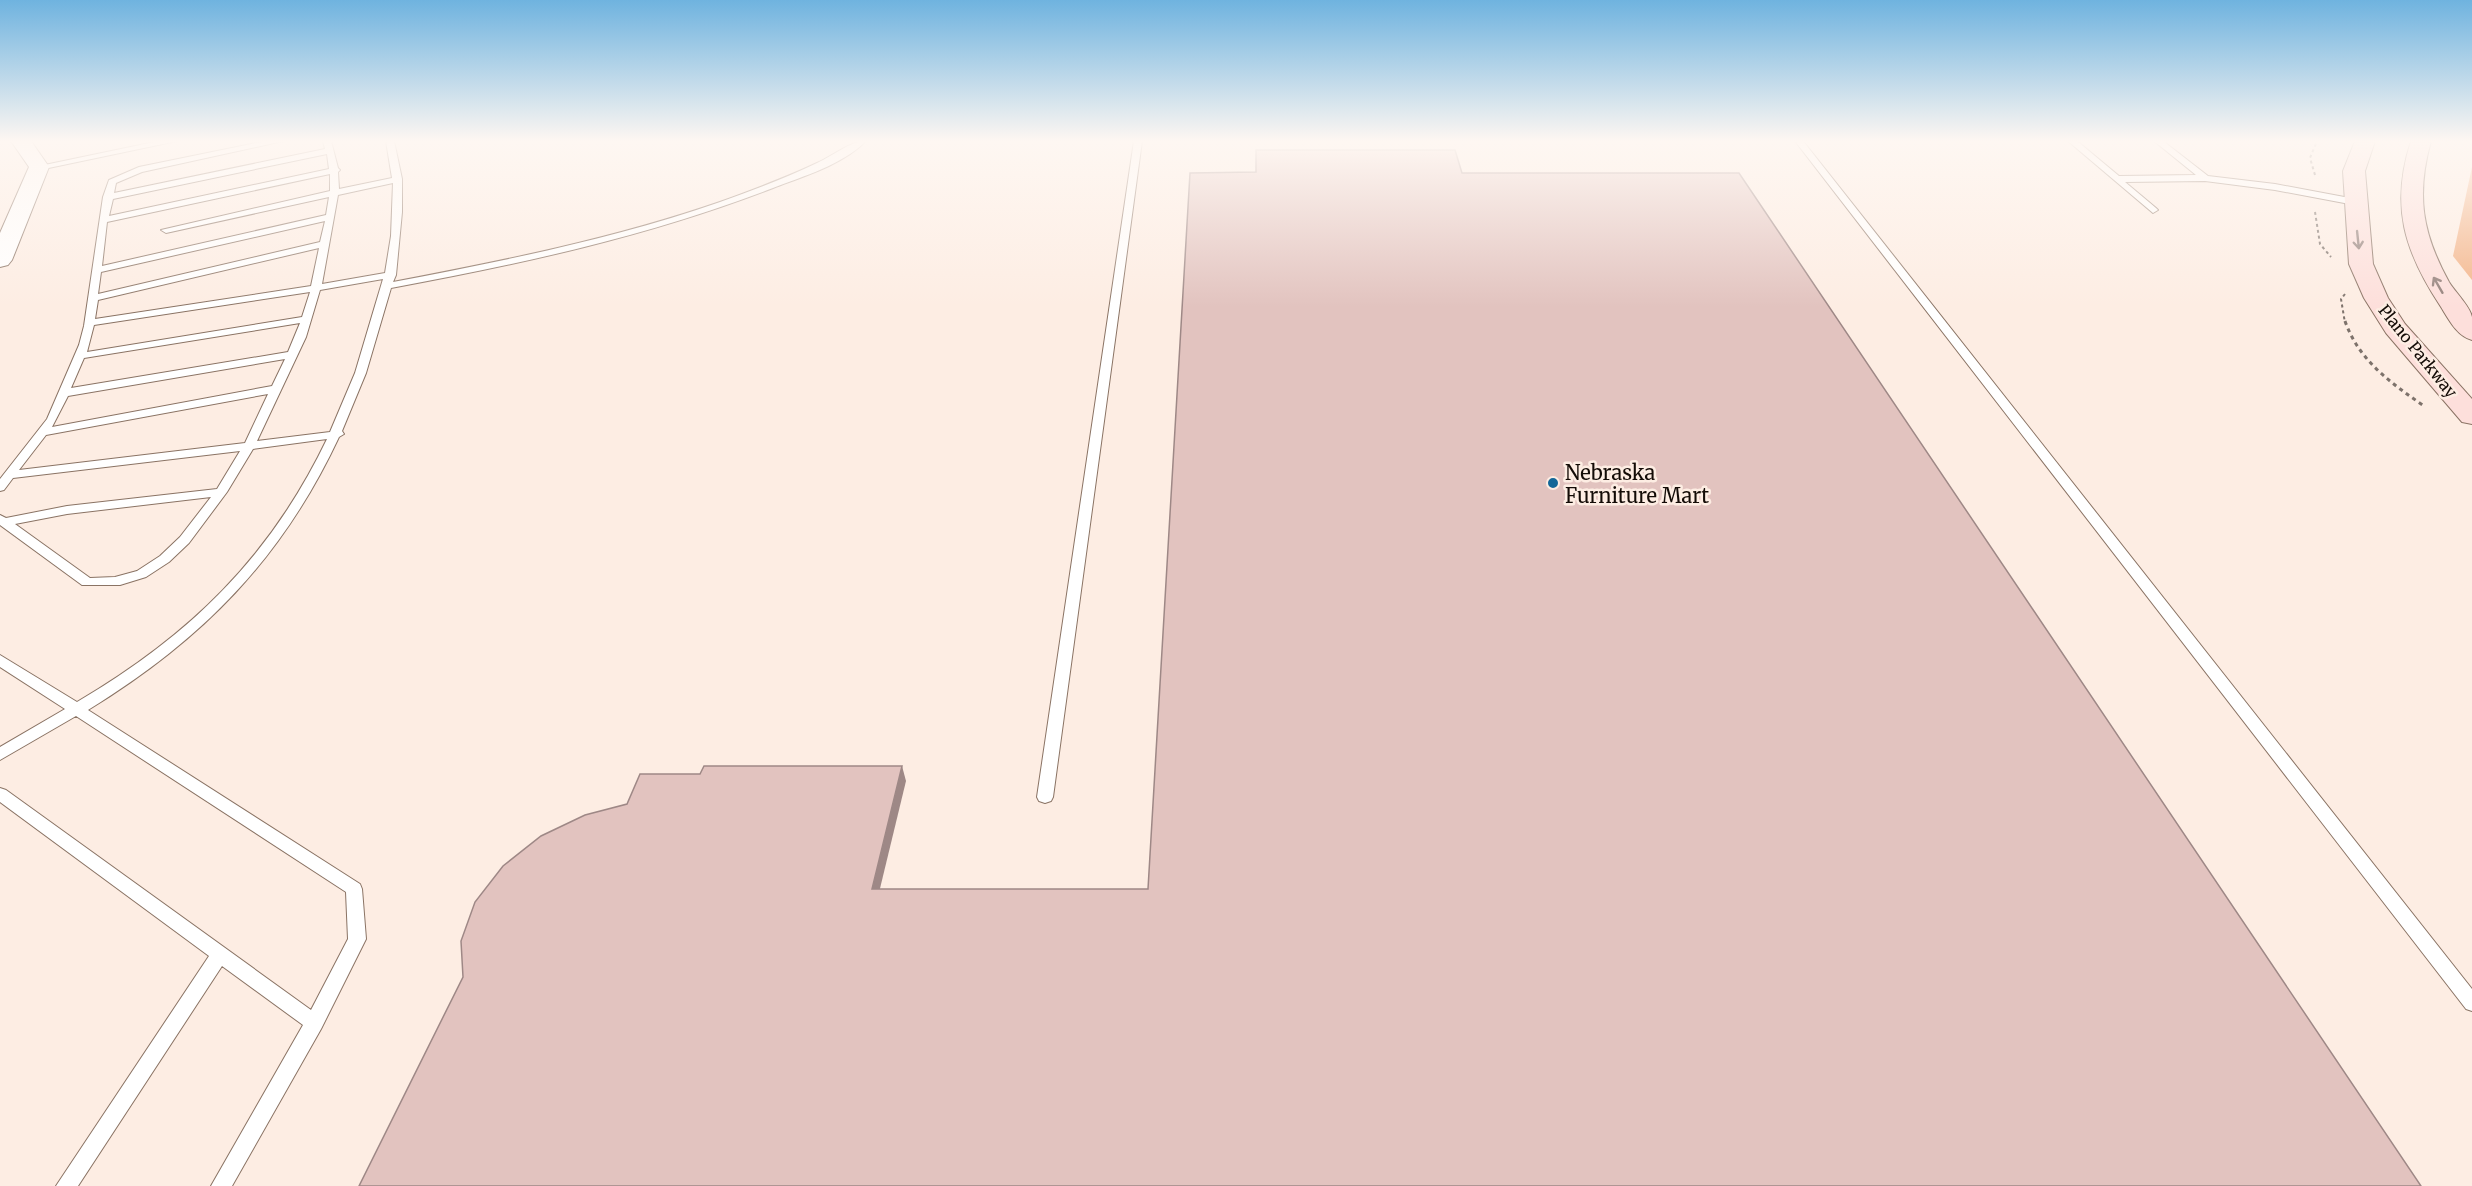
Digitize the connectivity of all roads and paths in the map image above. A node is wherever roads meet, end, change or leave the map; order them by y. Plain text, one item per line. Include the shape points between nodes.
1 (9, 196) edge
2 (27, 196) edge
3 (110, 196) edge
4 (213, 196) edge
5 (321, 196) edge
6 (335, 196) edge
7 (397, 196) edge
8 (745, 196) edge
9 (1130, 196) edge
10 (1842, 196) edge
11 (2137, 196) edge
12 (2325, 196) edge
13 (2355, 196) edge
14 (2409, 196) edge
15 (107, 197) joint
16 (2355, 202) junction
17 (2153, 210) dead end
18 (0, 212) edge
19 (330, 217) junction
20 (103, 220) junction
21 (166, 230) dead end
22 (325, 244) junction
23 (0, 260) edge
24 (96, 270) junction
25 (390, 281) junction
26 (316, 288) junction
27 (92, 298) junction
28 (307, 319) junction
29 (89, 324) junction
30 (2472, 332) edge
31 (292, 355) junction
32 (79, 356) junction
33 (276, 389) junction
34 (64, 393) junction
35 (2472, 417) edge
36 (45, 432) junction
37 (338, 434) junction
38 (249, 446) junction
39 (9, 475) junction
40 (0, 486) edge
41 (221, 492) junction
42 (2, 520) edge
43 (0, 660) edge
44 (76, 709) junction
45 (0, 754) edge
46 (0, 794) edge
47 (1045, 797) dead end
48 (220, 954) junction
49 (2472, 1003) edge
50 (314, 1023) junction
51 (66, 1186) edge
52 (221, 1186) edge

1 - 18 street
2 - 23 street
3 - 15 lane
4 - 20 lane
5 - 21 lane
6 - 19 lane
7 - 25 lane
8 - 25 lane via 605,242
9 - 47 lane
10 - 49 lane
11 - 17 lane
12 - 16 lane
13 - 16 main road, Plano Parkway
30 -> 14 main road via 2449,304 2428,266 2410,218
15 - 20 lane
16 -> 35 main road, Plano Parkway via 2361,264 2376,298 2427,368
19 - 22 lane
19 - 24 lane
20 - 24 lane
22 - 26 lane
22 - 27 lane
24 - 27 lane
25 - 26 lane
25 - 37 lane
26 - 28 lane
26 - 29 lane
27 - 29 lane
28 - 31 lane
28 - 32 lane
29 - 32 lane
31 - 33 lane
31 - 34 lane
32 - 34 lane
33 - 36 lane
33 - 38 lane
34 - 36 lane
36 - 39 lane
37 - 38 lane
37 - 44 lane via 305,495 221,602 180,640
38 - 39 lane
38 - 41 lane
39 - 40 lane
41 - 42 lane
41 - 42 lane via 184,541 160,564 122,582 87,582
43 - 44 lane
44 - 45 lane
44 - 50 lane via 354,889 357,939
46 - 48 lane
48 - 50 lane
48 - 51 lane
50 - 52 lane

